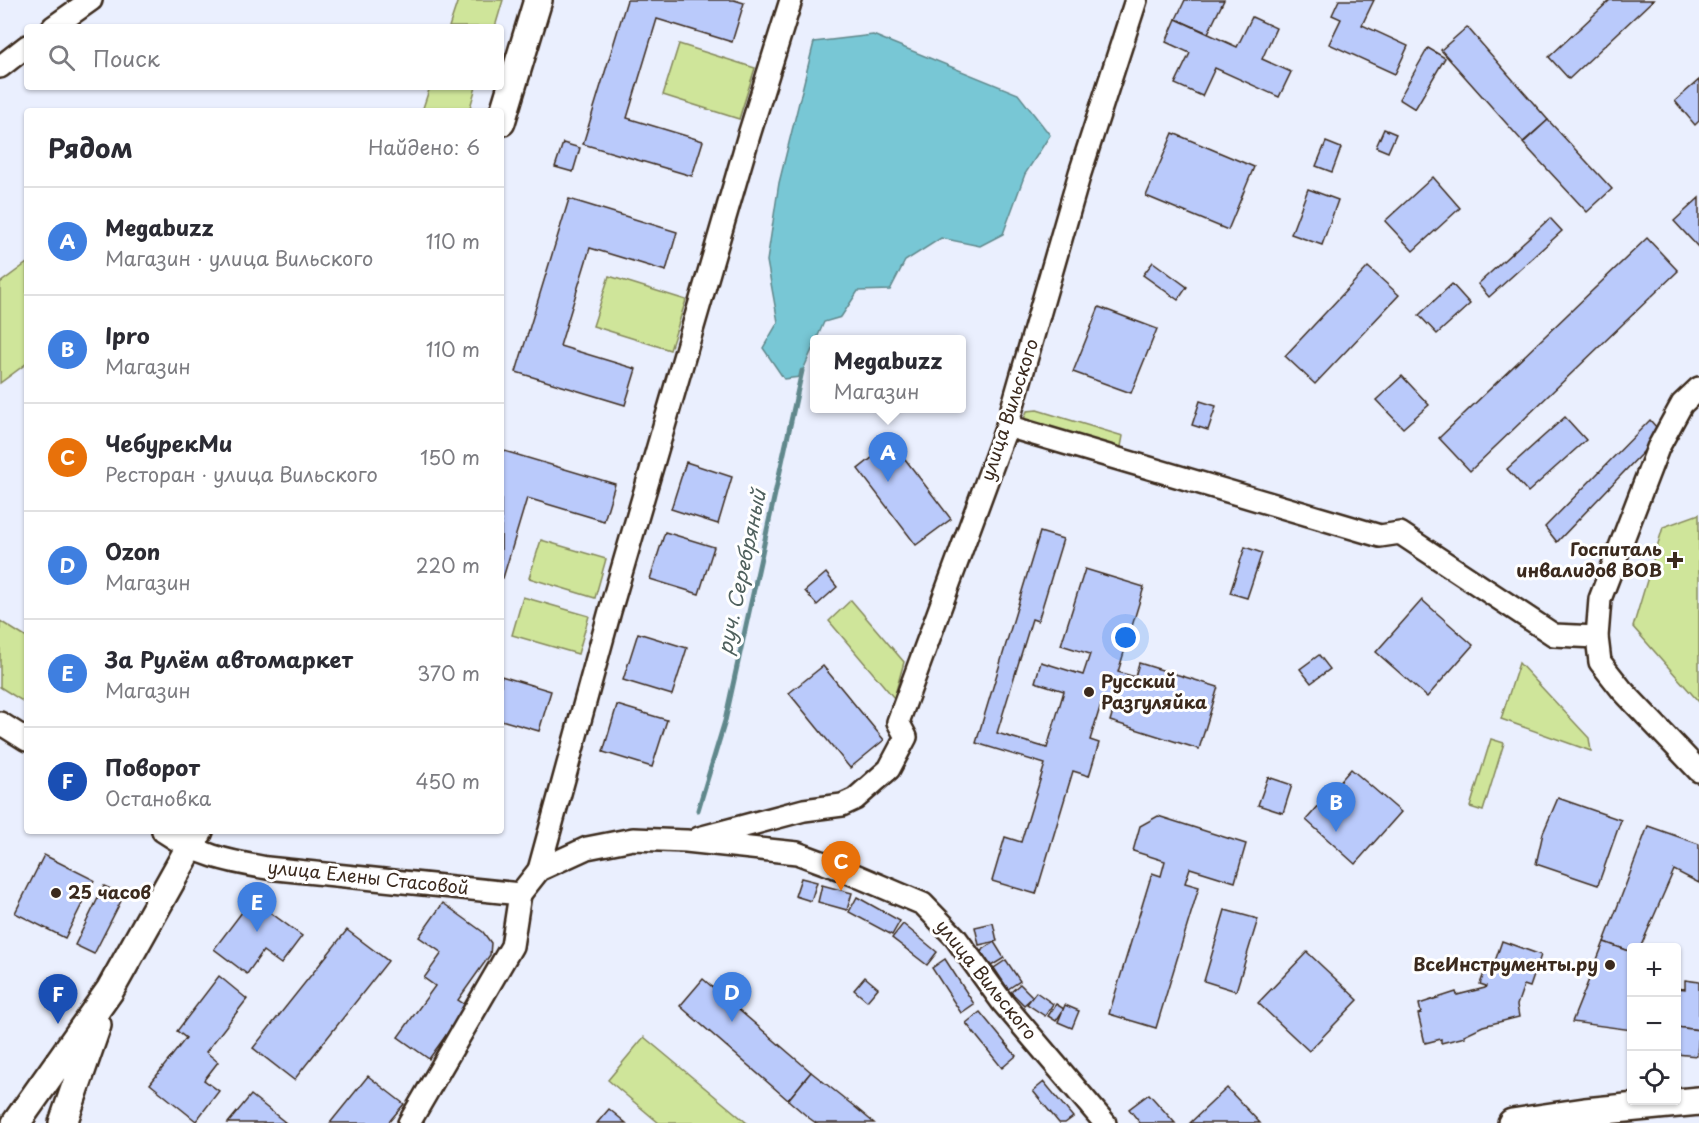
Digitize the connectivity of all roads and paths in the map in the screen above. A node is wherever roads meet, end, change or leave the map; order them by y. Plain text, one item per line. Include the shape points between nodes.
1 (91, 0) edge
2 (538, 0) edge
3 (791, 0) edge
4 (1136, 0) edge
5 (57, 24) edge
6 (24, 48) edge
7 (0, 67) edge
8 (504, 112) edge
9 (1699, 388) edge
10 (1007, 426) junction
11 (1597, 637) junction
12 (0, 723) edge
13 (24, 738) edge
14 (1699, 771) edge
15 (174, 834) edge
16 (193, 839) edge
17 (686, 841) junction
18 (539, 870) junction
19 (520, 894) junction
20 (110, 990) junction
21 (1699, 1101) edge
22 (17, 1122) edge
23 (56, 1123) edge
24 (63, 1123) edge
25 (410, 1123) edge
26 (1105, 1123) edge
27 (1512, 1123) edge

1 - 5 street
2 - 8 main road
3 - 18 street via 563,775
4 - 10 street, улица Вильского via 1080,173
6 - 7 street
9 - 11 street via 1682,404 1658,448 1600,599
10 - 11 street via 1380,536 1400,533 1554,634
10 - 17 street, улица Вильского via 898,722 906,736 889,769 855,799 842,805 804,810
11 - 14 street via 1600,662
12 - 13 street
15 - 16 street, улица Елены Стасовой
16 - 19 street, улица Елены Стасовой via 229,861 267,868
16 - 20 main road
17 - 18 street via 633,839 587,848
17 - 26 street, улица Вильского via 797,853 923,904 955,937 1003,1003
18 - 19 street
19 - 25 street via 512,946
20 - 22 main road
20 - 24 main road
21 - 27 main road via 1545,1116
22 - 23 main road via 47,1118

